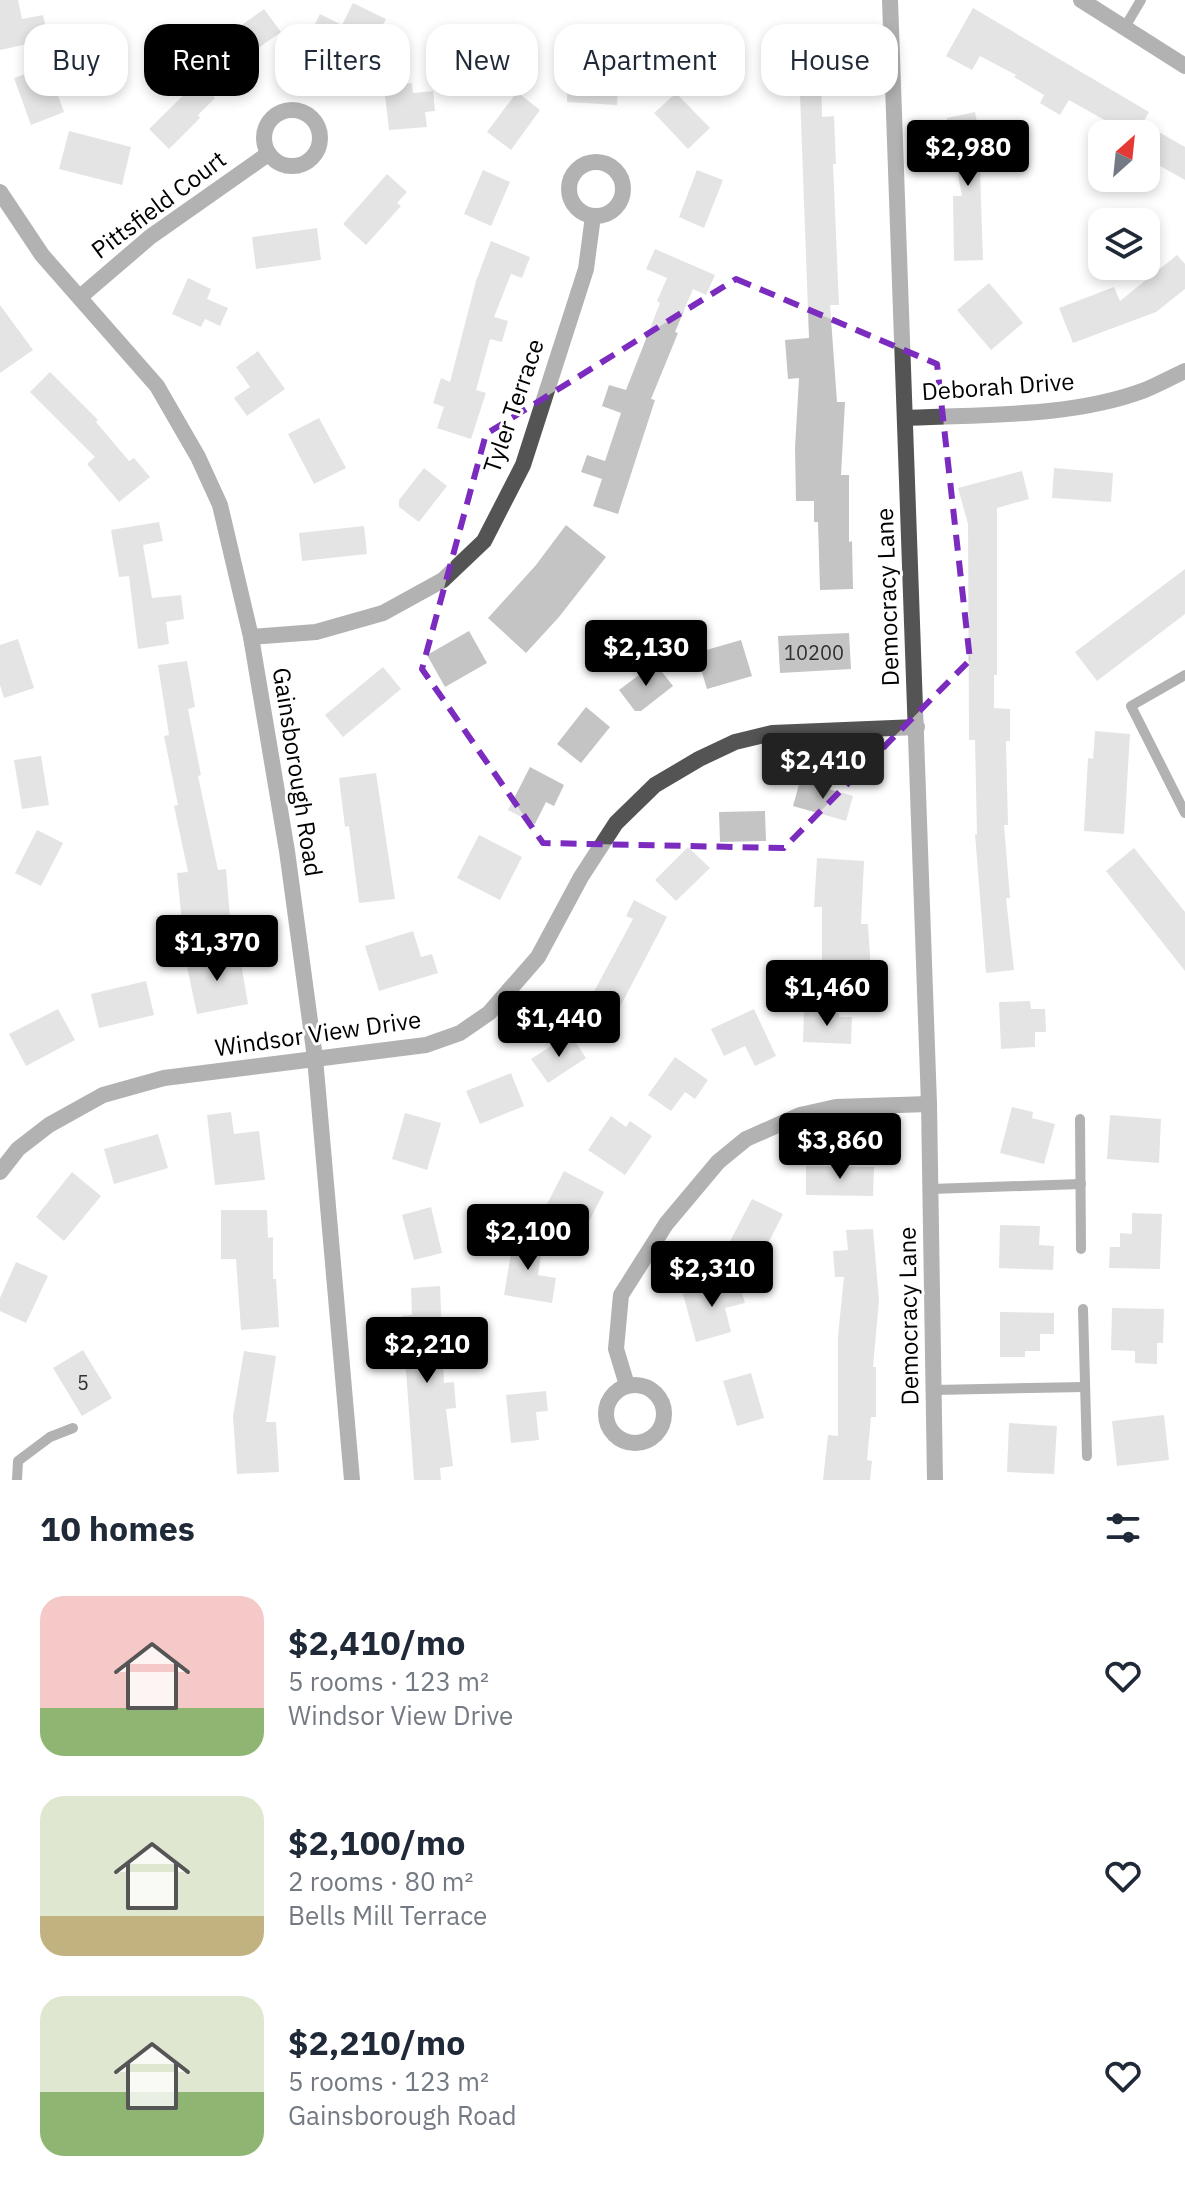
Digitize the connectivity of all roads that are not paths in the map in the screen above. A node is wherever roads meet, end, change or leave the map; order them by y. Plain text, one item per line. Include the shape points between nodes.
1 (890, 0) edge
2 (1081, 0) edge
3 (1141, 0) edge
4 (1125, 27) junction
5 (1185, 66) edge
6 (268, 154) dead end
7 (0, 192) edge
8 (593, 216) dead end
9 (80, 297) junction
10 (1185, 371) edge
11 (905, 418) junction
12 (251, 637) junction
13 (1185, 675) edge
14 (917, 727) junction
15 (1185, 812) edge
16 (315, 1058) junction
17 (929, 1104) junction
18 (1080, 1119) dead end
19 (0, 1172) edge
20 (1081, 1184) junction
21 (931, 1189) junction
22 (1081, 1249) dead end
23 (1083, 1309) dead end
24 (627, 1385) dead end
25 (1085, 1387) junction
26 (934, 1390) junction
27 (73, 1428) dead end
28 (1087, 1456) dead end
29 (17, 1480) edge
30 (352, 1480) edge
31 (935, 1480) edge

1 - 11 street, Democracy Lane
2 - 4 street
3 - 4 lane
4 - 5 street
6 - 9 street, Pittsfield Court via 150,237
7 - 9 street, Gainsborough Road via 42,255
8 - 12 street, Tyler Terrace via 586,269 523,465 484,541 443,580 383,613 316,632
9 - 12 street, Gainsborough Road via 157,386 198,457 220,505
10 - 11 street, Deborah Drive via 1100,403 1051,411
11 - 14 street, Democracy Lane
12 - 16 street, Gainsborough Road
13 - 15 lane via 1131,706
14 - 16 street, Windsor View Drive via 772,733 699,759 655,785 616,823 538,957 489,1013 460,1033 426,1045
14 - 17 street, Democracy Lane
16 - 19 street, Windsor View Drive via 164,1078 103,1095 49,1125 18,1149
16 - 30 street, Gainsborough Road
17 - 21 street, Democracy Lane
17 - 24 street via 836,1107 800,1115 746,1139 718,1162 666,1224 621,1295 616,1349
18 - 20 lane
20 - 21 lane
20 - 22 lane
21 - 26 street, Democracy Lane
23 - 25 lane
25 - 26 lane
25 - 28 lane
26 - 31 street, Democracy Lane
27 - 29 lane via 50,1437 18,1461

